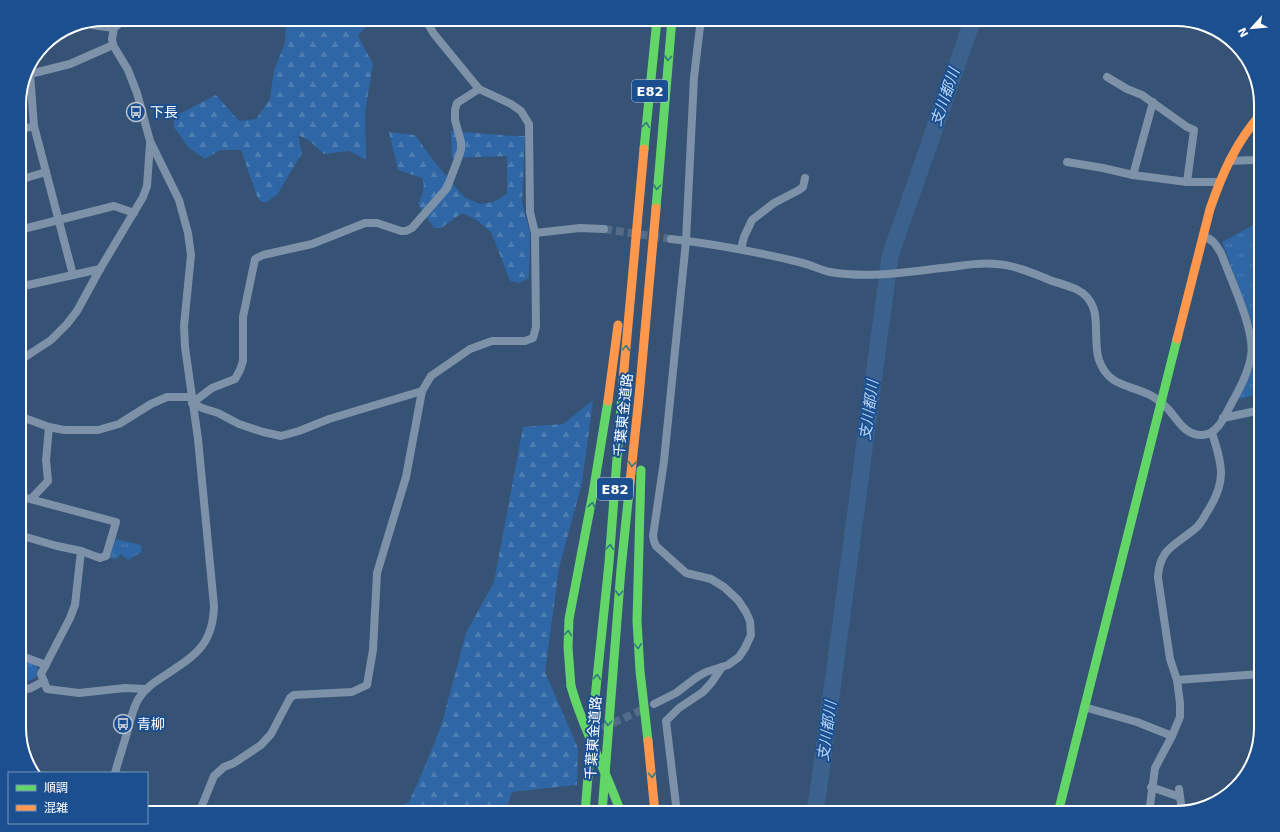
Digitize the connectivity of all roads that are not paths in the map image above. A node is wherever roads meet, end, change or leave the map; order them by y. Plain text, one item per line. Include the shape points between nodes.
1 (99, 26) edge
2 (116, 26) edge
3 (429, 26) edge
4 (656, 26) edge
5 (671, 26) edge
6 (701, 26) edge
7 (114, 28) junction
8 (114, 44) junction
9 (33, 73) edge
10 (1107, 77) dead end
11 (29, 84) edge
12 (480, 89) junction
13 (1153, 102) junction
14 (1254, 122) edge
15 (34, 126) junction
16 (26, 128) edge
17 (150, 141) junction
18 (1254, 160) edge
19 (1229, 161) junction
20 (1067, 162) dead end
21 (642, 164) junction
22 (46, 172) junction
23 (1133, 175) junction
24 (26, 178) edge
25 (805, 178) dead end
26 (1187, 182) junction
27 (1220, 182) junction
28 (134, 213) junction
29 (58, 220) junction
30 (26, 228) edge
31 (604, 229) tunnel mouth
32 (535, 233) junction
33 (1204, 237) junction
34 (672, 239) tunnel mouth
35 (686, 241) junction
36 (741, 249) junction
37 (624, 261) dead end
38 (100, 269) junction
39 (73, 275) junction
40 (26, 285) edge
41 (619, 315) dead end
42 (26, 356) edge
43 (422, 391) junction
44 (639, 397) junction
45 (192, 400) junction
46 (1162, 404) junction
47 (1254, 411) edge
48 (1223, 418) junction
49 (26, 419) edge
50 (49, 427) junction
51 (1212, 433) junction
52 (26, 498) edge
53 (31, 499) junction
54 (26, 537) edge
55 (81, 551) junction
56 (26, 658) edge
57 (46, 665) junction
58 (722, 667) junction
59 (1254, 674) edge
60 (1177, 680) junction
61 (44, 681) junction
62 (26, 689) edge
63 (146, 689) junction
64 (654, 704) tunnel mouth
65 (1084, 707) junction
66 (1172, 736) junction
67 (115, 772) edge
68 (1151, 787) junction
69 (1181, 805) edge
70 (202, 806) edge
71 (586, 806) edge
72 (603, 806) edge
73 (619, 806) edge
74 (654, 806) edge
75 (676, 806) edge
76 (1060, 806) edge
77 (1150, 806) edge

1 - 7 street
2 - 7 street
3 - 12 street
21 -> 4 main road, E82
5 -> 44 main road, 千葉東金道路 / E82
6 - 35 street via 694,77
7 - 8 street
8 - 9 street via 70,64
8 - 17 street via 137,93
10 - 13 street
11 - 15 street
12 - 32 street via 521,111 528,124 530,212
12 - 45 street via 457,103 455,120 461,142 458,159 447,188 412,228 402,231 376,223 365,223 312,244 255,259 244,317 243,361 240,370 235,379 212,388
13 - 23 street
13 - 26 street via 1194,130
14 - 19 main road
15 - 16 street
15 - 22 street
17 - 28 street via 147,186
17 - 45 street via 179,200 188,233 191,256 184,326
18 - 19 street
19 - 27 main road
20 - 23 street
21 - 37 main road, E82 via 628,223
71 -> 21 main road, E82
22 - 24 street
22 - 29 street
23 - 26 street
25 - 36 street via 803,187 774,203 752,220
26 - 27 street
27 - 33 main road
28 - 29 street via 114,206
28 - 38 street
29 - 30 street
29 - 39 street
31 - 32 street via 580,228
32 - 43 street via 536,327 533,338 525,341 492,341 470,349 431,376
33 - 46 main road
33 - 48 street via 1210,238 1221,253 1251,338 1251,357 1247,372
34 - 35 street
35 - 36 street
35 - 58 street via 664,461 653,536 661,551 686,573 712,579 738,600 746,612 751,635 739,657
36 - 46 street via 801,262 830,272 870,274 996,264 1076,289 1093,305 1099,358 1104,370 1112,380 1152,396
38 - 39 street
38 - 42 street via 67,324 51,340
39 - 40 street
73 -> 41 main road, E82, bridge via 611,784 579,717 571,686 568,634 602,442
43 - 45 street via 281,436 239,424
43 - 70 street via 406,477 377,573 373,650 367,685 352,692 294,695 271,734 261,745 224,767 214,776
44 -> 72 main road, 千葉東金道路 / E82 via 621,569
44 -> 74 main road via 641,447 637,621
45 - 50 street via 167,397 110,428 64,430
45 - 63 street via 198,439 214,619 206,640 197,653
46 - 51 street via 1182,428 1202,435
46 - 65 main road
47 - 48 street
48 - 51 street
49 - 50 street
50 - 53 street via 46,460 48,481
51 - 60 street via 1221,469 1219,490 1198,526 1167,551 1158,568 1170,659
52 - 53 street
53 - 55 street via 116,522 106,556 100,558
54 - 55 street
55 - 57 street via 75,605
56 - 57 street
57 - 61 street via 41,674
58 - 64 street via 706,672 676,693
58 - 75 street via 703,692 678,708 666,721
59 - 60 street
60 - 66 street via 1180,717
61 - 62 street
61 - 63 street via 47,690 79,692
63 - 67 street via 134,710
65 - 66 street via 1138,722
65 - 76 main road
66 - 68 street via 1155,768
68 - 69 street via 1180,793
68 - 77 street

